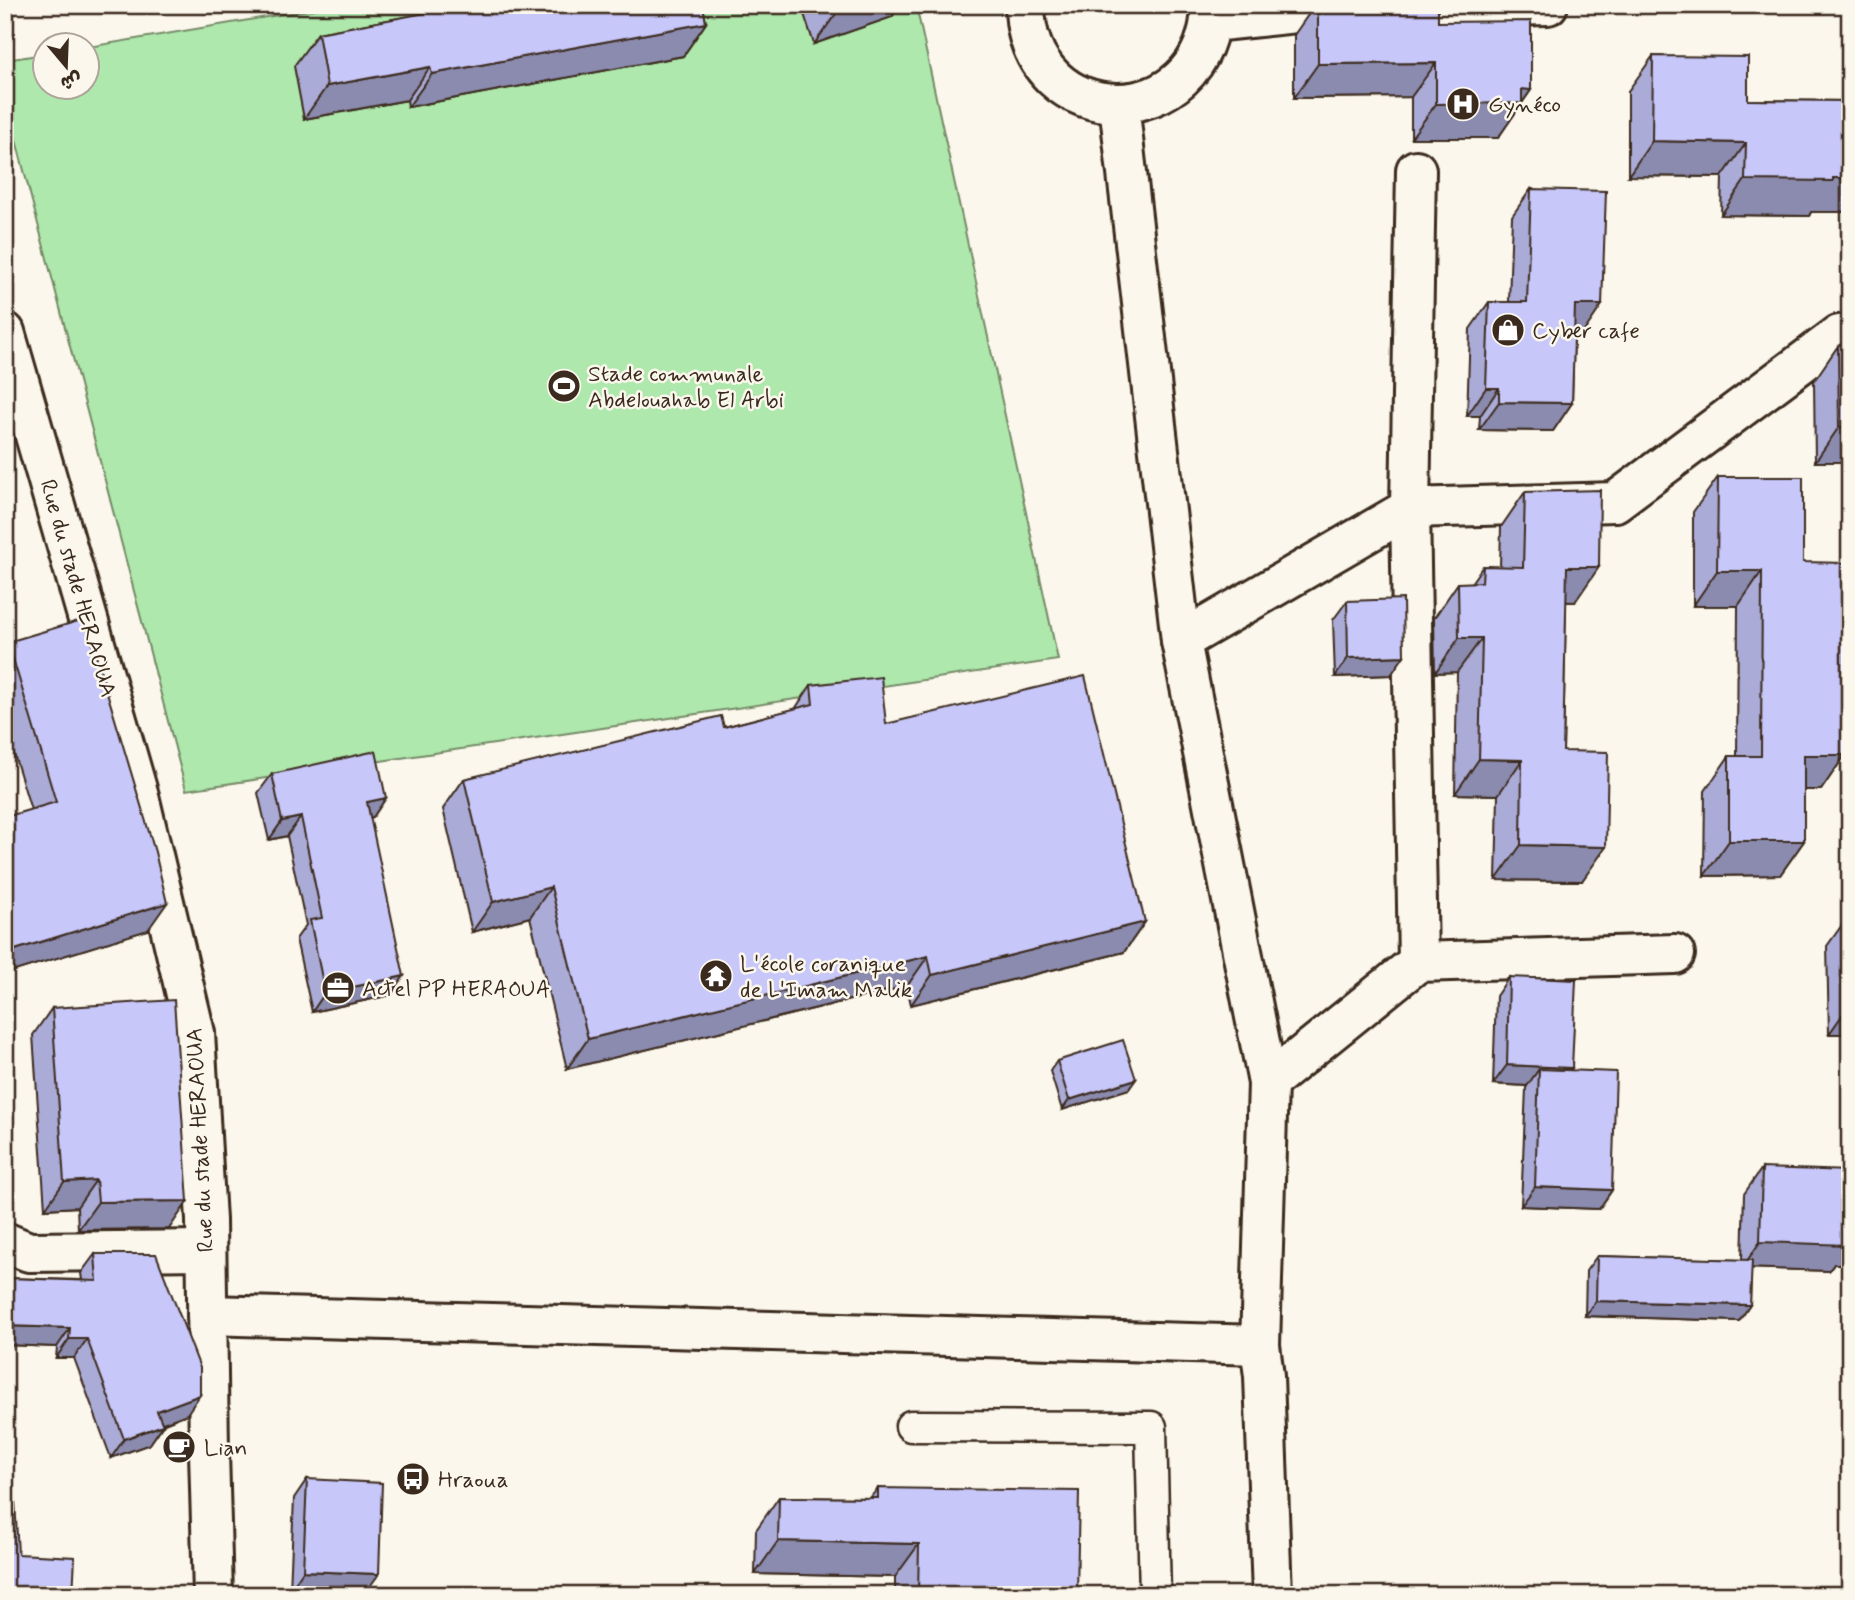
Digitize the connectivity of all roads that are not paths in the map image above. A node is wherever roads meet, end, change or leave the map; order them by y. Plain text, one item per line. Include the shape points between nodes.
1 (1025, 5) edge
2 (1548, 5) edge
3 (1211, 14) edge
4 (1119, 104) junction
5 (1416, 170) dead end
6 (5, 332) edge
7 (1850, 334) edge
8 (1410, 508) junction
9 (1181, 641) junction
10 (1675, 954) dead end
11 (1418, 962) junction
12 (1268, 1083) junction
13 (5, 1242) edge
14 (206, 1250) junction
15 (207, 1315) junction
16 (1260, 1345) junction
17 (911, 1426) dead end
18 (213, 1595) edge
19 (1155, 1595) edge
20 (1272, 1595) edge

1 - 4 street via 1032,50 1047,72 1067,90
2 - 3 street
3 - 4 street via 1203,48 1189,71 1170,88 1145,100
4 - 9 street
5 - 8 street
6 - 14 street, Rue du stade HERAOUA via 139,796 195,1033
7 - 8 street via 1839,335 1615,502
8 - 9 street
8 - 11 street
9 - 12 street
10 - 11 street
11 - 12 street
12 - 16 street
13 - 14 street via 29,1252
14 - 15 street, Rue du stade HERAOUA
15 - 16 street
15 - 18 street, Rue du stade HERAOUA
16 - 20 street
17 - 19 lane via 1151,1427

